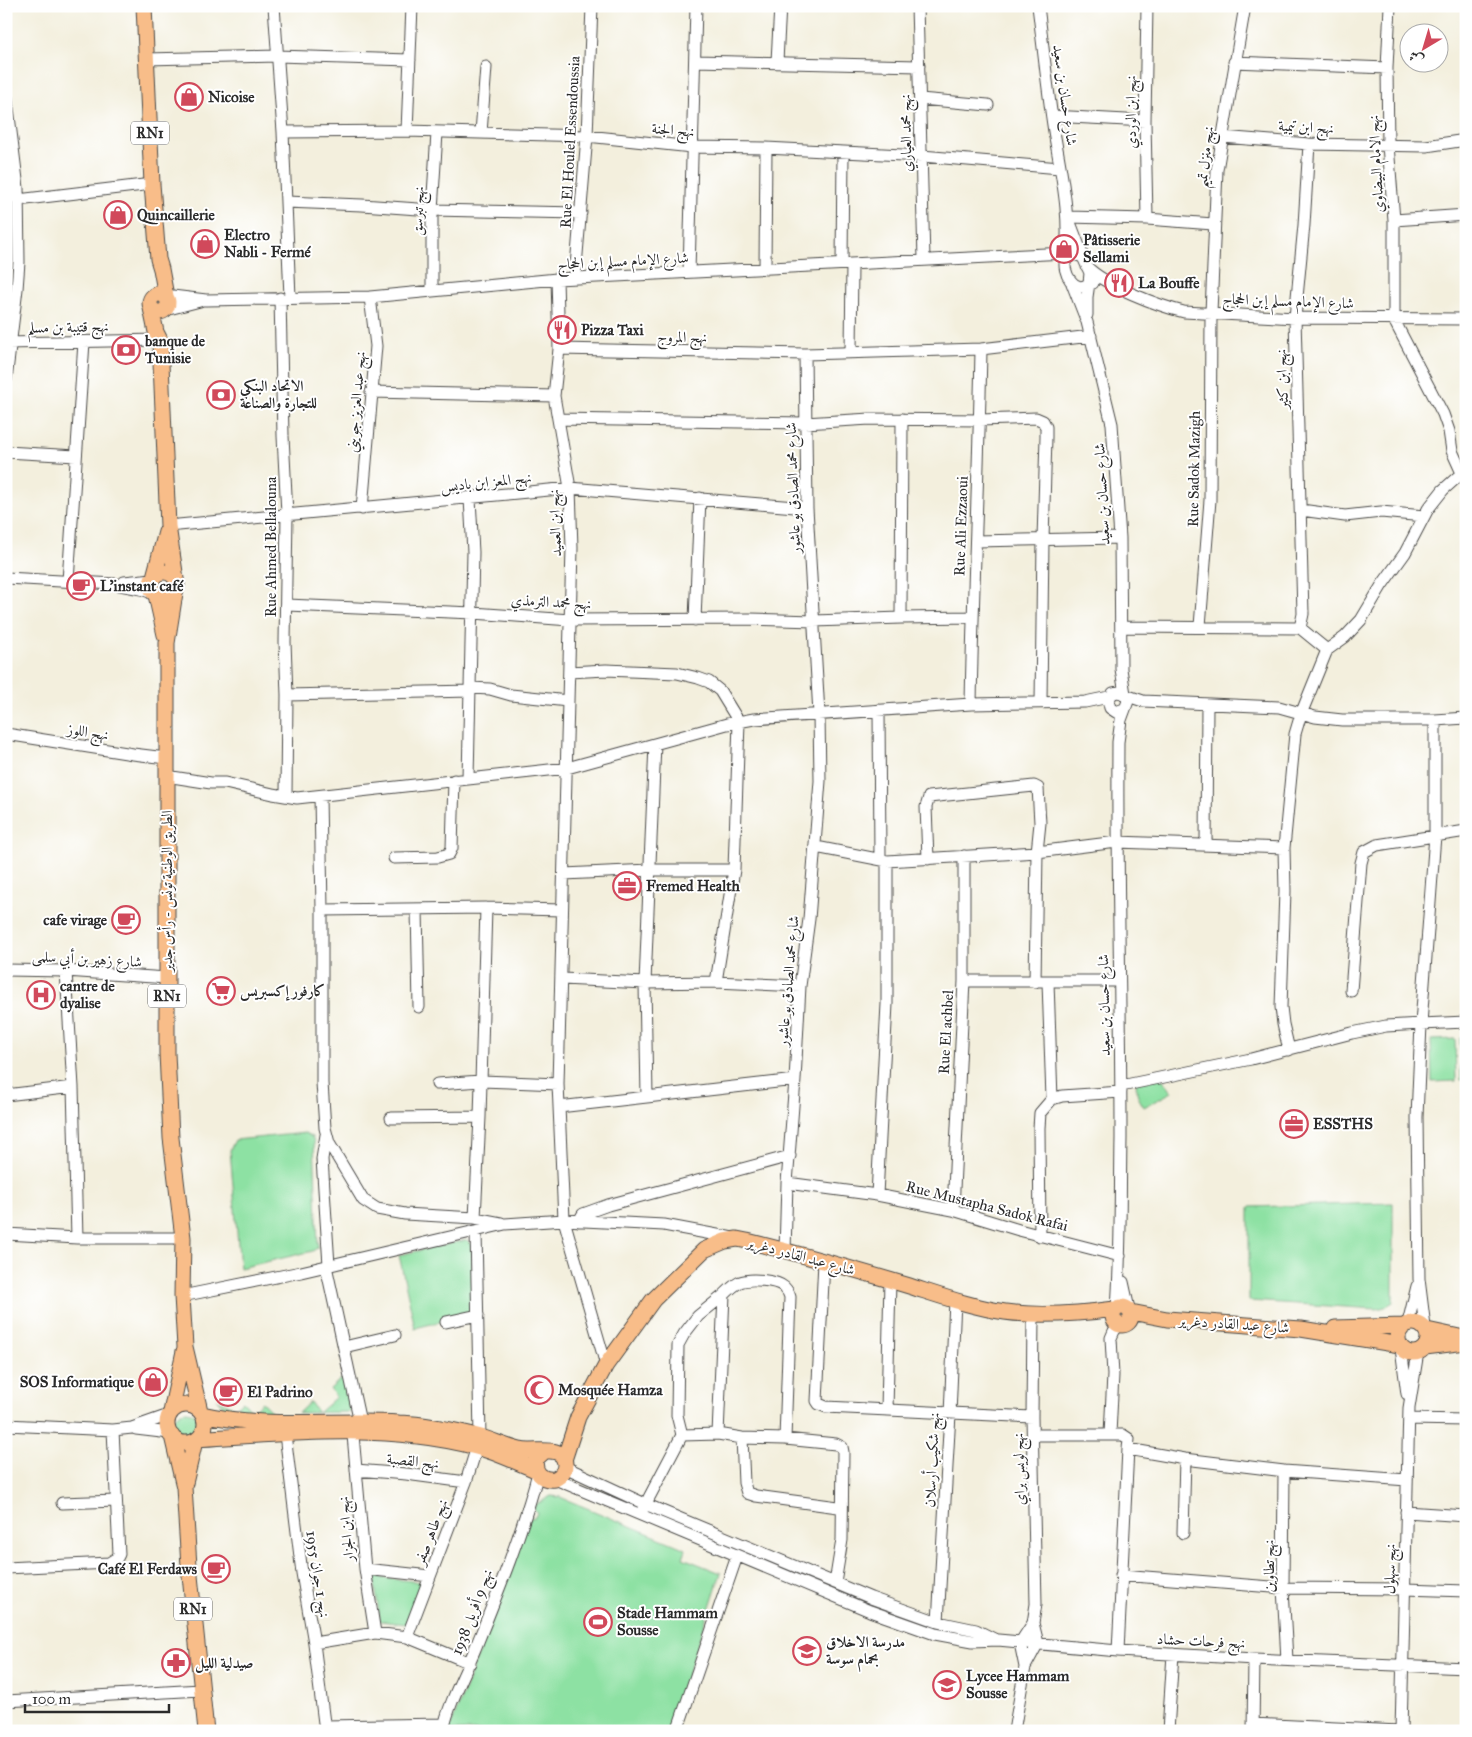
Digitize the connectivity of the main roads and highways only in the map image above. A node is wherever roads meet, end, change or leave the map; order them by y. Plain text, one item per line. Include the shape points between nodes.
1 (144, 6) edge
2 (168, 526) junction
3 (154, 578) junction
4 (175, 586) junction
5 (155, 595) junction
6 (167, 643) junction
7 (1405, 1324) junction
8 (1301, 1329) junction
9 (1426, 1329) junction
10 (1466, 1338) edge
11 (1466, 1342) edge
12 (184, 1347) junction
13 (1401, 1347) junction
14 (1422, 1350) junction
15 (201, 1413) junction
16 (170, 1414) junction
17 (578, 1417) junction
18 (284, 1427) junction
19 (171, 1434) junction
20 (197, 1440) junction
21 (479, 1442) junction
22 (548, 1450) junction
23 (551, 1472) junction
24 (184, 1487) junction
25 (206, 1731) edge

1 - 2 main road, الطريق الوطنية تونس - رأس جدير / RN1 via 158,259 153,268 164,331 160,340
2 - 3 main road, الطريق الوطنية تونس - رأس جدير / RN1
2 - 4 main road, الطريق الوطنية تونس - رأس جدير / RN1
3 - 4 main road via 166,572 173,576
3 - 5 main road, RN1 via 151,587
4 - 5 main road via 168,598
4 - 6 main road, الطريق الوطنية تونس - رأس جدير / RN1
5 - 6 main road, الطريق الوطنية تونس - رأس جدير / RN1
6 - 12 main road, الطريق الوطنية تونس - رأس جدير / RN1 via 167,1053 170,1138 183,1238
7 - 8 main road, شارع عبد القادر دغرير
7 - 9 main road via 1417,1323
7 - 13 main road via 1398,1334
8 - 13 main road, شارع عبد القادر دغرير
8 - 17 main road, شارع عبد القادر دغرير via 1122,1316 1005,1312 738,1239 704,1250 652,1300 606,1365
9 - 10 main road
9 - 14 main road via 1429,1339
11 - 14 main road
12 - 15 main road, الطريق الوطنية تونس - رأس جدير / RN1
12 - 16 main road, الطريق الوطنية تونس - رأس جدير / RN1
13 - 14 main road via 1409,1353
15 - 16 main road via 188,1405
15 - 18 main road
15 - 20 main road, RN1 via 205,1427
16 - 19 main road, RN1 via 167,1424
17 - 22 main road, شارع عبد القادر دغرير
17 - 23 main road, شارع عبد القادر دغرير
18 - 20 main road
18 - 21 main road via 416,1424
19 - 20 main road via 182,1443
19 - 24 main road, RN1
20 - 24 main road, RN1
21 - 22 main road via 528,1452
21 - 23 main road
22 - 23 main road via 561,1455
22 - 23 main road, شارع عبد القادر دغرير via 536,1459
24 - 25 main road, RN1 via 188,1566

